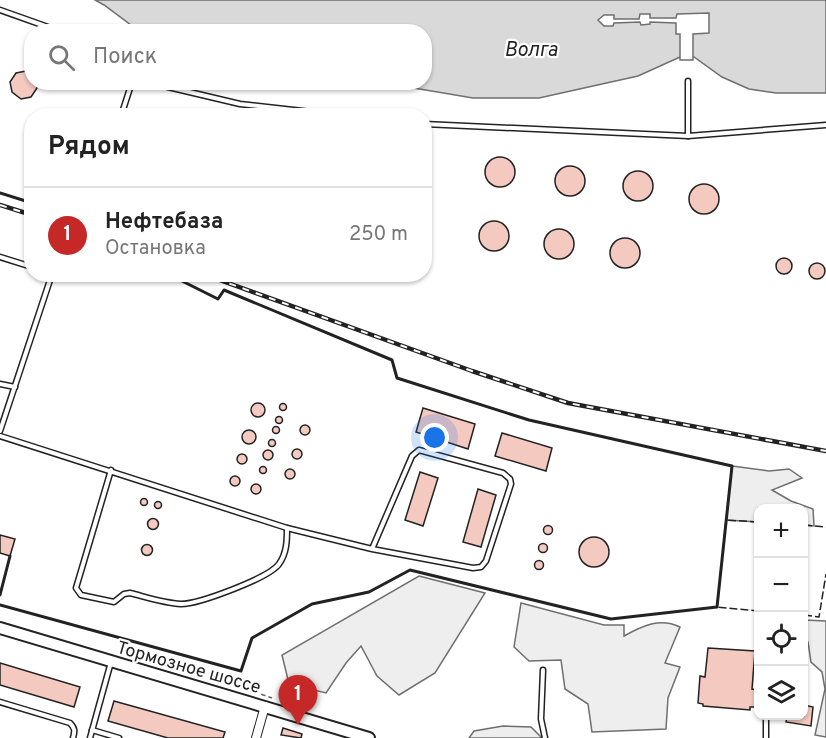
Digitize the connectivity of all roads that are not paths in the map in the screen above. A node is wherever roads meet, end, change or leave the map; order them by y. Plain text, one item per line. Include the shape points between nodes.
1 (0, 10) edge
2 (39, 24) edge
3 (688, 81) dead end
4 (129, 90) edge
5 (181, 90) edge
6 (124, 108) edge
7 (276, 108) edge
8 (432, 124) edge
9 (826, 125) edge
10 (688, 136) junction
11 (0, 257) edge
12 (24, 264) edge
13 (49, 282) edge
14 (0, 384) edge
15 (15, 387) junction
16 (0, 431) edge
17 (0, 436) edge
18 (111, 470) junction
19 (287, 528) junction
20 (372, 549) junction
21 (0, 628) edge
22 (111, 661) junction
23 (543, 670) dead end
24 (0, 702) edge
25 (265, 706) junction
26 (766, 720) edge
27 (92, 730) junction
28 (73, 738) edge
29 (90, 738) edge
30 (119, 738) edge
31 (256, 738) edge
32 (369, 738) edge
33 (545, 738) edge
34 (766, 738) edge

1 - 2 lane
3 - 10 lane
4 - 6 lane
5 - 7 lane
8 - 10 lane
9 - 10 lane
11 - 12 lane
13 - 15 lane
14 - 15 lane
15 - 16 lane
17 - 18 lane
18 - 19 lane
18 - 19 lane via 76,588 81,595 114,602 130,593 172,603 191,603 274,570 283,558
19 - 20 lane
20 - 20 lane via 412,456 419,450 503,473 510,479 481,567
21 - 22 street, Тормозное шоссе
22 - 25 street, Тормозное шоссе
22 - 27 lane
23 - 33 lane via 541,719
24 - 28 lane via 70,723 75,732
25 - 31 street
25 - 32 street, Тормозное шоссе
26 - 34 lane
27 - 29 lane
27 - 30 lane

